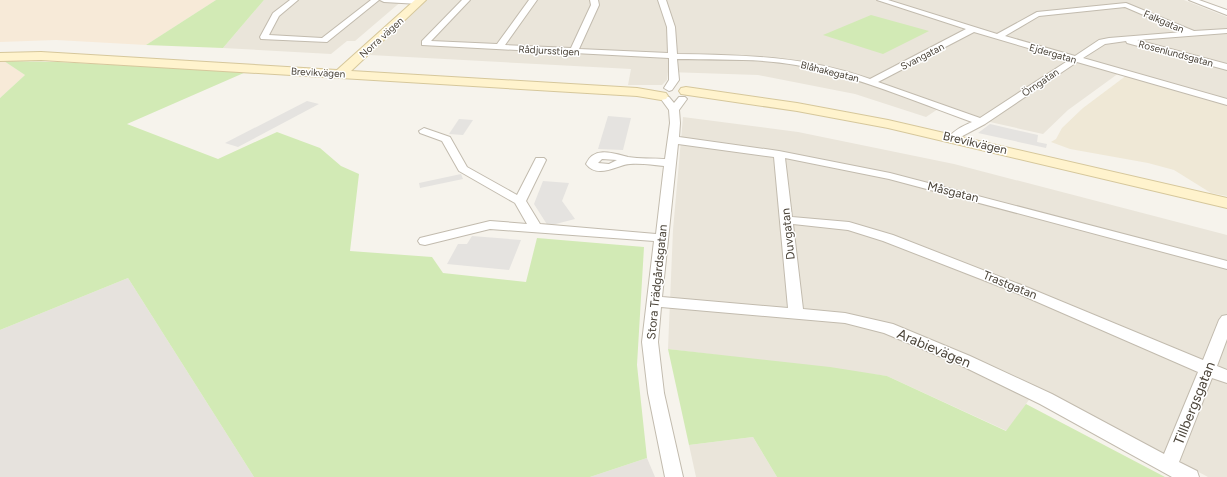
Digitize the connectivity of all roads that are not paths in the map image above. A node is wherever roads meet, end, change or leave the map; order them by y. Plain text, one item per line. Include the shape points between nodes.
1 (294, 0) edge
2 (375, 0) edge
3 (384, 0) edge
4 (466, 0) edge
5 (533, 0) edge
6 (594, 0) edge
7 (662, 0) edge
8 (881, 0) edge
9 (1193, 0) edge
10 (420, 1) edge
11 (1227, 14) edge
12 (973, 29) junction
13 (1227, 32) edge
14 (1194, 34) junction
15 (998, 37) junction
16 (1124, 39) junction
17 (499, 47) junction
18 (574, 51) junction
19 (673, 56) junction
20 (0, 57) edge
21 (1075, 59) junction
22 (1227, 67) edge
23 (340, 74) junction
24 (871, 82) junction
25 (674, 94) junction
26 (1227, 102) edge
27 (981, 122) junction
28 (424, 131) dead end
29 (953, 138) junction
30 (674, 140) junction
31 (779, 154) junction
32 (540, 160) dead end
33 (626, 160) dead end
34 (671, 163) junction
35 (520, 201) junction
36 (1227, 204) edge
37 (786, 220) junction
38 (536, 228) junction
39 (661, 238) junction
40 (425, 241) dead end
41 (1227, 265) edge
42 (654, 301) junction
43 (796, 314) junction
44 (1227, 320) edge
45 (1208, 368) junction
46 (1227, 377) edge
47 (1169, 464) junction
48 (674, 477) edge
49 (1190, 477) edge

1 - 2 street via 276,16 264,37 324,40
3 - 10 street
4 - 17 street, Rådjursstigen via 425,43
5 - 17 street
6 - 18 street via 595,5
7 - 19 street, Stora Trädgårdsgatan via 669,19
8 - 12 street, Ejdergatan
9 - 11 street
10 - 23 street, Norra vägen
12 - 15 street, Ejdergatan
12 - 24 street, Svangatan
13 - 14 street, Örngatan
14 - 15 street, Falkgatan via 1126,5 1037,14
14 - 16 street, Örngatan
15 - 21 street, Ejdergatan
16 - 21 street, Örngatan via 1102,42
16 - 22 street, Rosenlundsgatan
17 - 18 street, Rådjursstigen
18 - 19 street, Rådjursstigen
19 - 24 street, Blåhakegatan via 782,60 833,70
19 - 25 street, Stora Trädgårdsgatan
20 - 23 street, Brevikvägen via 41,56
21 - 26 street, Ejdergatan
21 - 27 street, Örngatan
23 - 25 street, Brevikvägen
24 - 27 street, Blåhakegatan
25 - 29 street, Brevikvägen via 720,97 843,115
25 - 30 street, Stora Trädgårdsgatan
27 - 29 street, Örngatan
28 - 35 street via 446,139 463,169
29 - 36 street, Brevikvägen
30 - 31 street, Måsgatan
30 - 34 street, Stora Trädgårdsgatan
31 - 37 street, Duvgatan
31 - 41 street, Måsgatan via 898,178
32 - 35 street
33 - 34 street
34 - 39 street, Stora Trädgårdsgatan
35 - 38 street
37 - 43 street, Duvgatan
37 - 45 street, Trastgatan via 849,226 888,238 1024,290
38 - 39 street
38 - 40 street via 490,225
39 - 42 street, Stora Trädgårdsgatan
42 - 43 street, Arabievägen
42 - 48 street, Stora Trädgårdsgatan via 650,342 656,393
43 - 47 street, Arabievägen via 845,318 888,328 964,360
44 - 45 street, Tillbergsgatan
45 - 46 street, Trastgatan
45 - 47 street, Tillbergsgatan
47 - 49 street, Arabievägen

